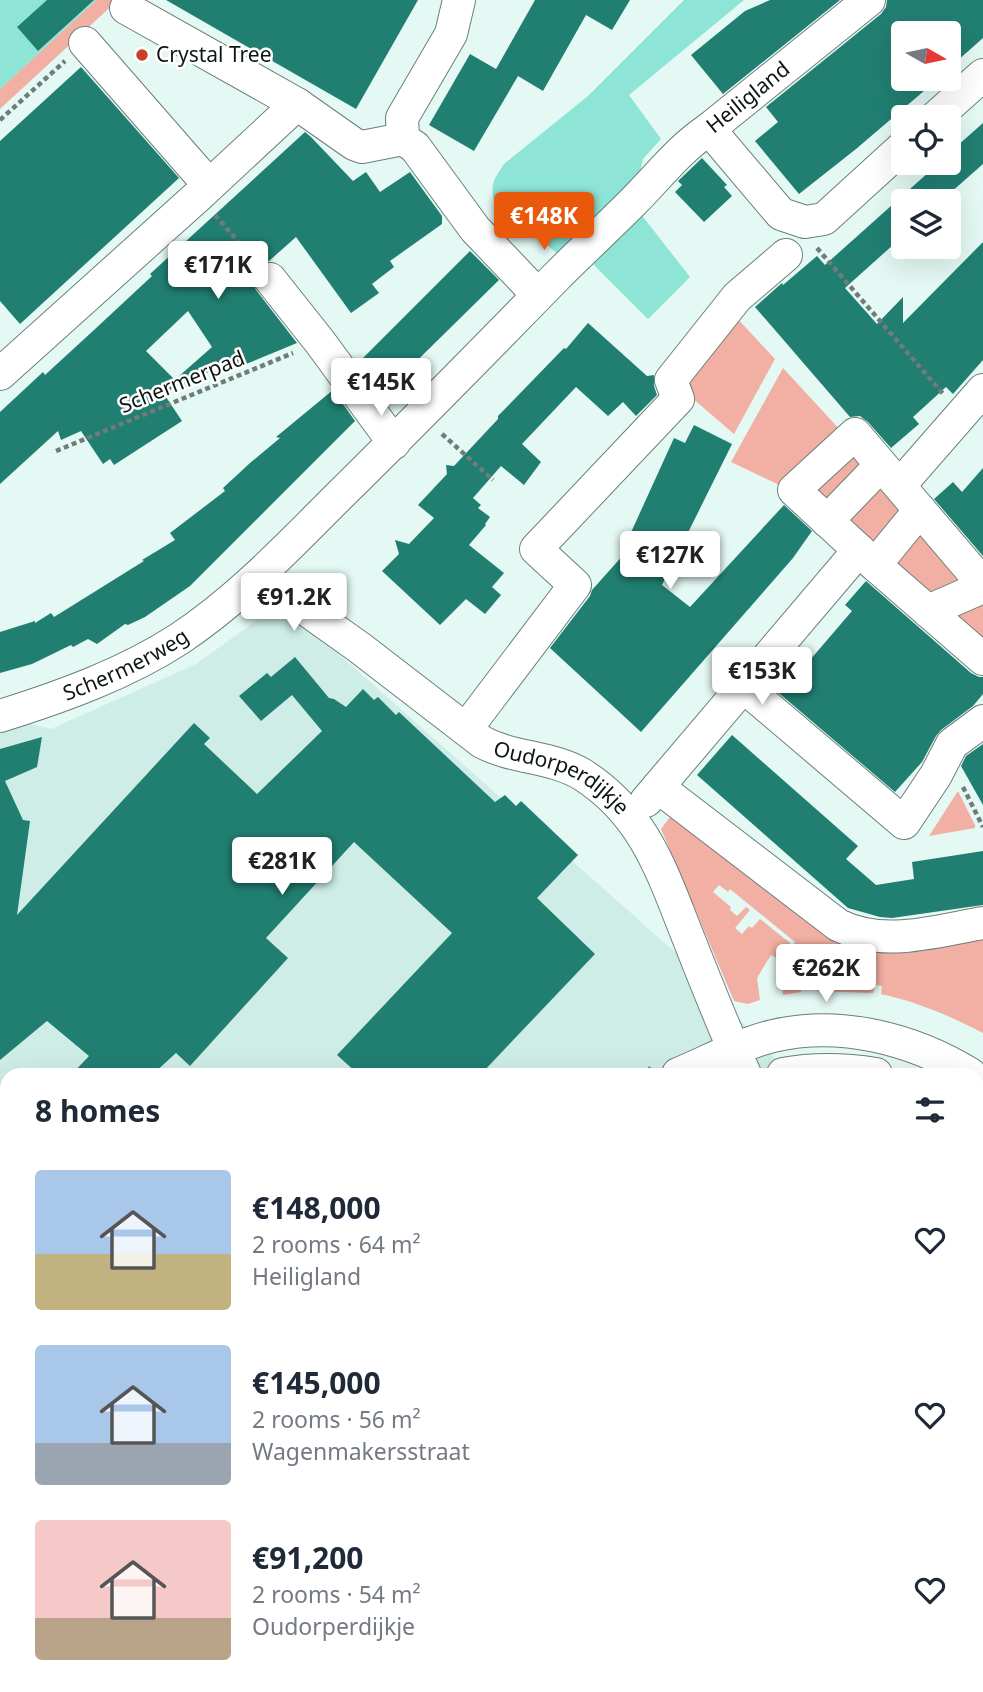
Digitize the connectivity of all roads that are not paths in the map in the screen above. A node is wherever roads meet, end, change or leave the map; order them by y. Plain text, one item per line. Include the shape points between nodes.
1 (459, 0) edge
2 (869, 0) edge
3 (126, 8) dead end
4 (85, 43) dead end
5 (983, 75) edge
6 (297, 104) junction
7 (949, 105) edge
8 (709, 130) junction
9 (403, 139) junction
10 (891, 158) edge
11 (204, 190) junction
12 (786, 254) dead end
13 (270, 279) road end
14 (538, 295) junction
15 (0, 374) edge
16 (983, 390) edge
17 (394, 443) junction
18 (900, 471) junction
19 (920, 510) junction
20 (827, 521) junction
21 (862, 558) junction
22 (259, 576) junction
23 (983, 585) edge
24 (928, 611) junction
25 (983, 659) edge
26 (744, 687) junction
27 (0, 716) edge
28 (983, 721) edge
29 (466, 730) junction
30 (658, 787) junction
31 (631, 818) junction
32 (983, 923) edge
33 (739, 1063) edge
34 (711, 1068) edge
35 (959, 1068) edge

1 - 9 street via 451,34 402,118
2 - 8 street, Heiligland
3 - 6 street
4 - 11 street
5 - 7 street
6 - 9 street via 362,147
6 - 11 street
8 - 10 street via 780,214 805,222 824,219
8 - 14 street, Heiligland via 690,143
9 - 14 street via 415,147 475,229
11 - 15 street
12 - 29 street via 737,297 671,380 678,399 536,549 575,585
13 - 17 street
14 - 17 street, Schermerweg
16 - 18 street
17 - 22 street, Schermerweg
18 - 19 street
18 - 20 street
18 - 20 street via 855,434 794,490
19 - 21 street
19 - 23 street
20 - 21 street
21 - 24 street
21 - 26 street
22 - 27 street, Schermerweg via 177,640 132,665 52,700
22 - 29 street, Oudorperdijkje
23 - 24 street
24 - 25 street
26 - 28 street via 904,823 952,744
26 - 30 street
29 - 31 street, Oudorperdijkje via 496,749 579,773
30 - 31 street
30 - 32 street via 851,931 896,937
31 - 33 street, Oudorperdijkje via 659,864
33 - 34 street
33 - 35 street via 772,1036 831,1030 900,1042

